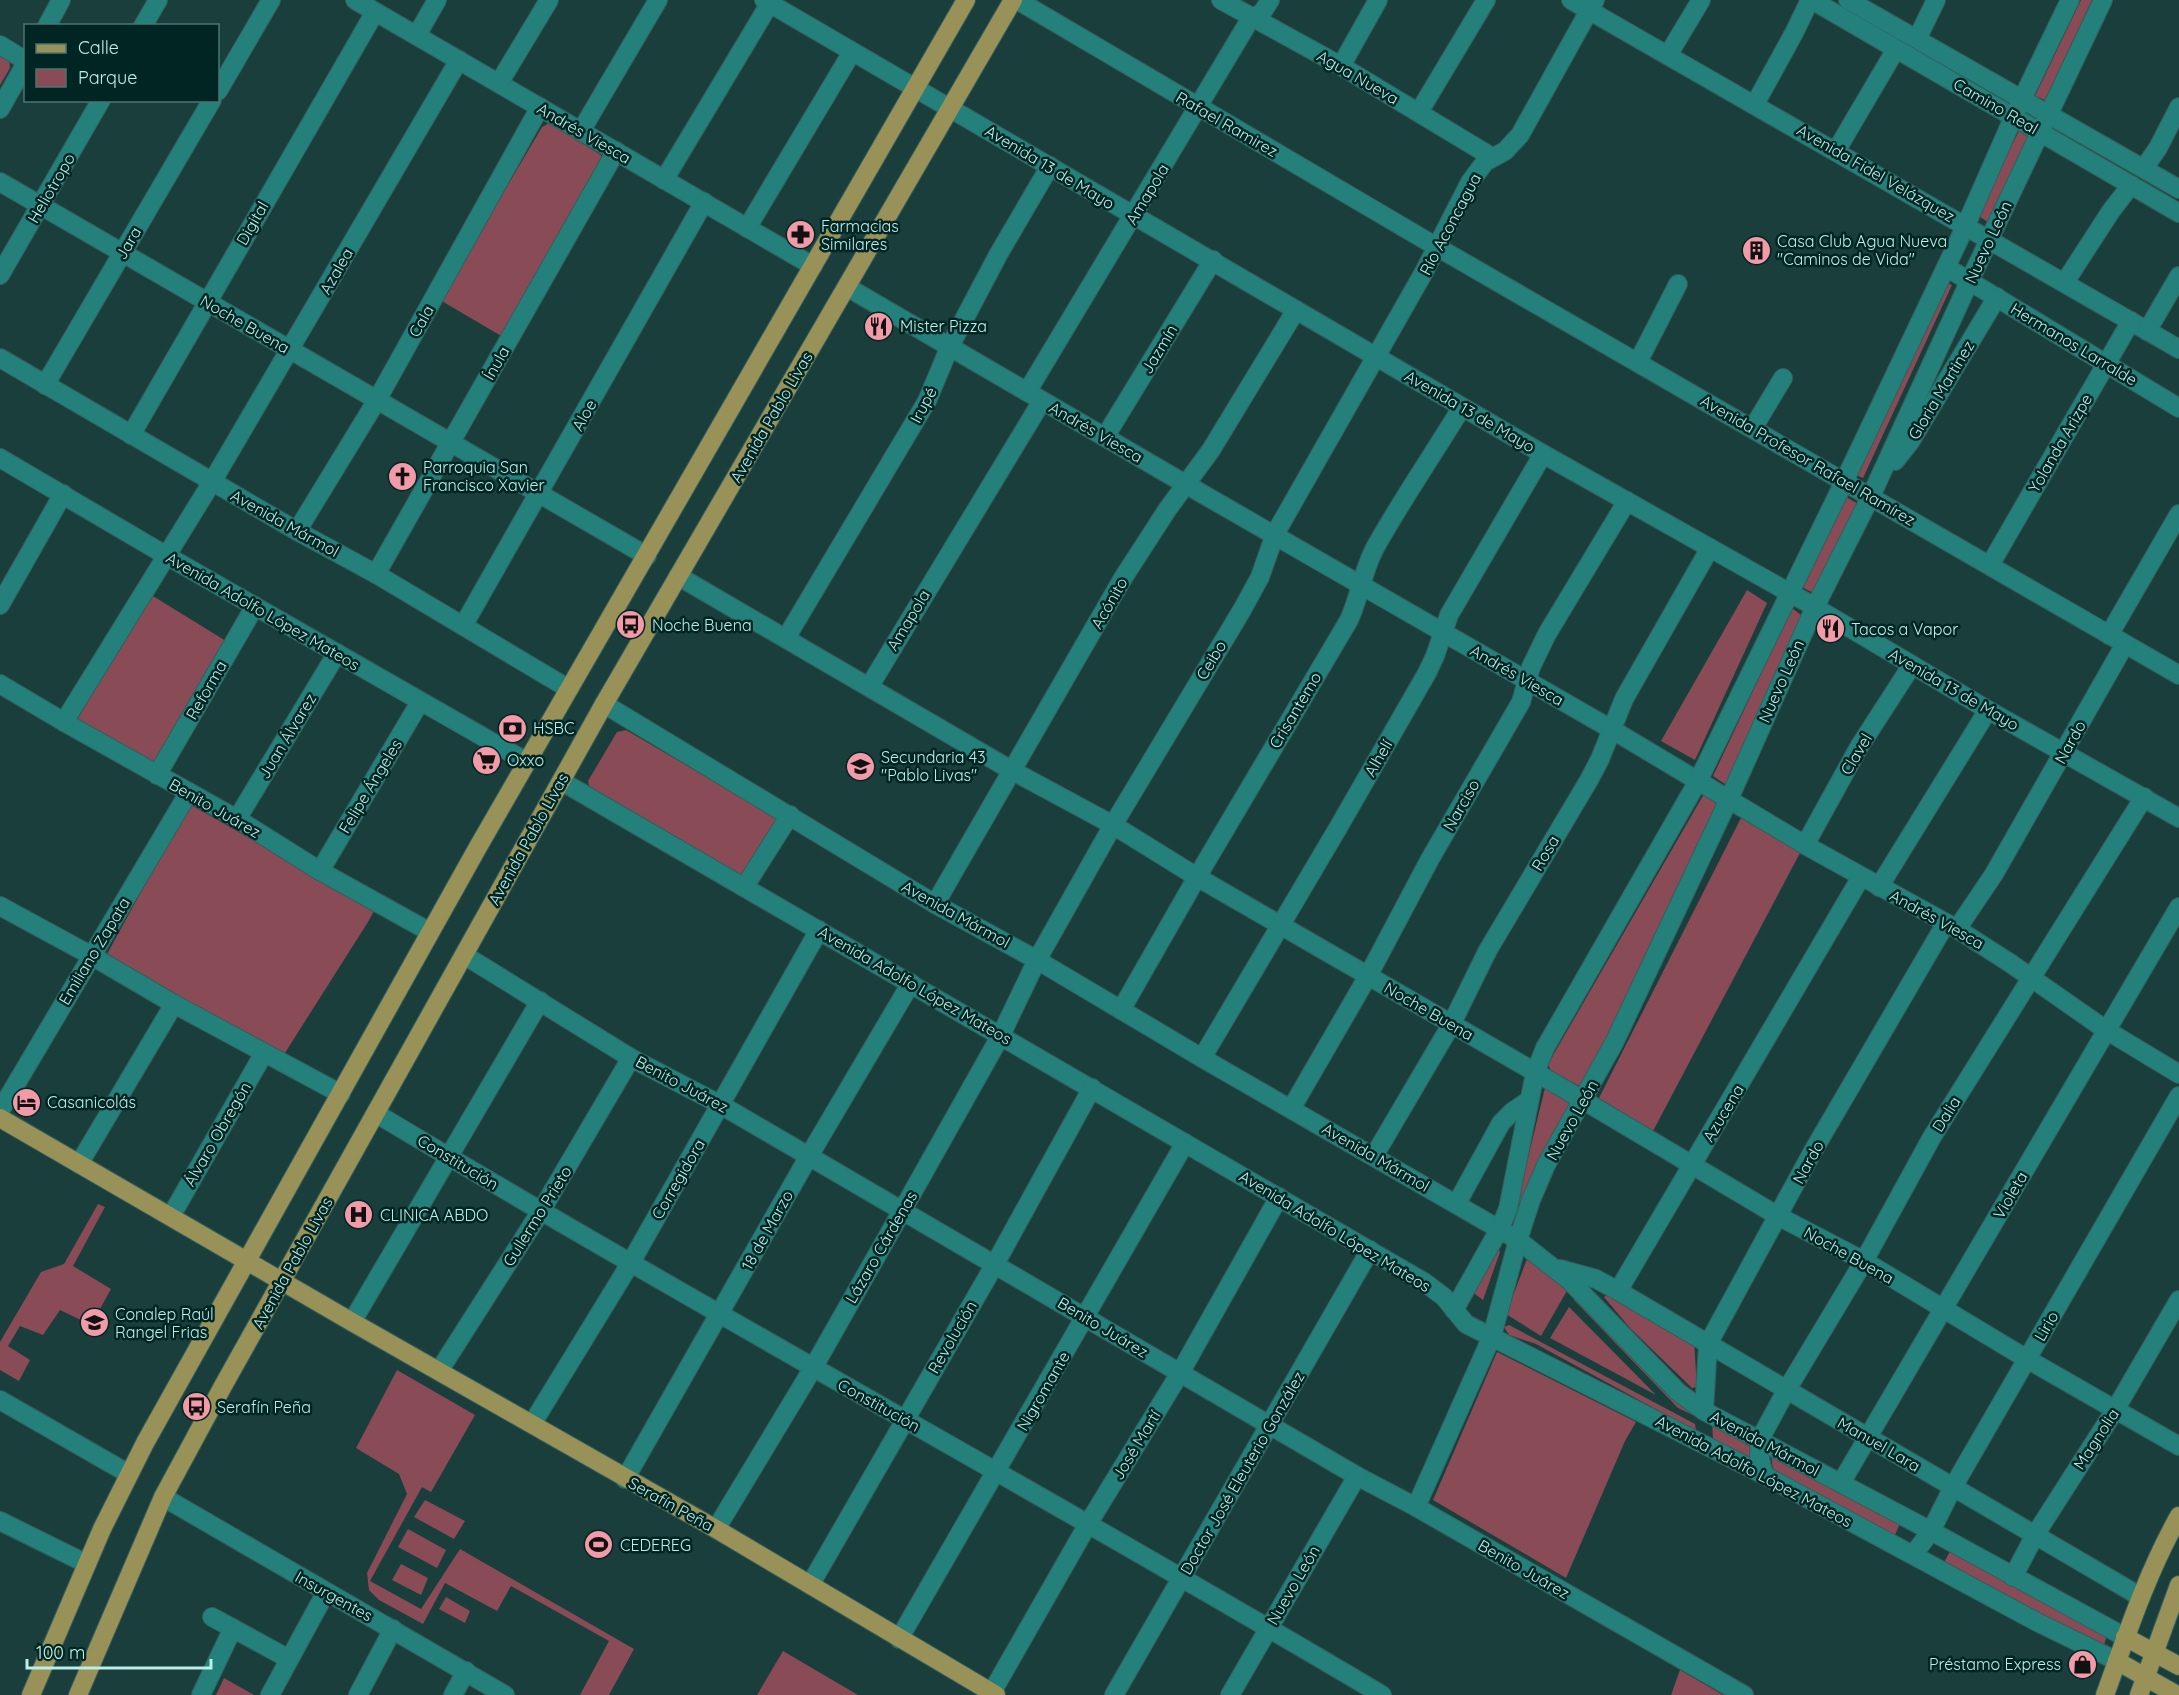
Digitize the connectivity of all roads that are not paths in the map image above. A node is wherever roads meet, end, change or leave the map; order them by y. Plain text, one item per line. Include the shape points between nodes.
1 (61, 0) edge
2 (158, 0) edge
3 (272, 0) edge
4 (355, 0) edge
5 (437, 0) edge
6 (549, 0) edge
7 (658, 0) edge
8 (966, 0) edge
9 (1015, 0) edge
10 (1221, 0) edge
11 (1270, 0) edge
12 (1378, 0) edge
13 (1486, 0) edge
14 (1571, 0) edge
15 (1701, 0) edge
16 (1811, 0) edge
17 (1848, 0) edge
18 (1936, 0) edge
19 (2070, 0) edge
20 (2103, 0) edge
21 (767, 2) edge
22 (1592, 5) edge
23 (375, 12) junction
24 (1251, 18) junction
25 (47, 24) edge
26 (144, 24) edge
27 (417, 35) junction
28 (1917, 39) junction
29 (0, 45) edge
30 (1896, 49) junction
31 (852, 52) junction
32 (1668, 55) junction
33 (459, 60) junction
34 (24, 61) edge
35 (24, 66) edge
36 (1341, 66) junction
37 (499, 83) junction
38 (915, 88) junction
39 (219, 89) edge
40 (2022, 99) junction
41 (100, 102) edge
42 (211, 102) edge
43 (1755, 104) junction
44 (1198, 106) junction
45 (540, 107) junction
46 (951, 107) junction
47 (2179, 107) edge
48 (0, 108) edge
49 (1419, 112) junction
50 (2048, 114) junction
51 (2014, 116) junction
52 (581, 130) junction
53 (2039, 131) junction
54 (1836, 151) junction
55 (616, 152) junction
56 (1492, 157) junction
57 (1050, 166) junction
58 (2144, 168) junction
59 (664, 180) junction
60 (0, 182) edge
61 (2131, 184) junction
62 (2179, 189) edge
63 (704, 202) junction
64 (41, 206) junction
65 (2179, 213) edge
66 (1134, 216) junction
67 (1966, 225) junction
68 (747, 228) junction
69 (1989, 240) junction
70 (1437, 247) junction
71 (122, 253) junction
72 (1213, 261) junction
73 (813, 266) junction
74 (1946, 267) junction
75 (0, 275) edge
76 (2179, 276) edge
77 (1970, 280) junction
78 (2065, 282) junction
79 (1678, 284) dead end
80 (847, 287) junction
81 (1997, 297) junction
82 (207, 302) junction
83 (1296, 310) junction
84 (2131, 321) junction
85 (2147, 331) junction
86 (950, 346) junction
87 (2179, 349) edge
88 (291, 350) junction
89 (1376, 356) junction
90 (0, 358) edge
91 (1638, 362) junction
92 (2105, 364) junction
93 (1783, 378) dead end
94 (45, 385) junction
95 (1034, 396) junction
96 (377, 399) junction
97 (1462, 407) junction
98 (2179, 408) edge
99 (1753, 428) junction
100 (131, 435) junction
101 (1105, 437) junction
102 (451, 443) junction
103 (1543, 454) junction
104 (0, 458) edge
105 (1879, 479) junction
106 (212, 482) junction
107 (1844, 482) junction
108 (1186, 485) junction
109 (63, 494) junction
110 (539, 494) junction
111 (1871, 496) junction
112 (1627, 501) junction
113 (2179, 514) edge
114 (297, 531) junction
115 (1275, 534) junction
116 (1710, 548) junction
117 (167, 556) junction
118 (647, 556) junction
119 (1990, 565) junction
120 (376, 574) junction
121 (678, 576) junction
122 (1362, 585) junction
123 (1790, 593) junction
124 (0, 605) edge
125 (255, 606) junction
126 (1815, 607) junction
127 (463, 626) junction
128 (1443, 632) junction
129 (786, 638) junction
130 (2117, 640) junction
131 (337, 653) junction
132 (1912, 665) junction
133 (2179, 675) edge
134 (1527, 681) junction
135 (0, 684) edge
136 (869, 687) junction
137 (569, 689) junction
138 (420, 702) junction
139 (604, 704) junction
140 (1988, 710) junction
141 (64, 722) junction
142 (1611, 729) junction
143 (2065, 752) junction
144 (527, 762) junction
145 (1011, 770) junction
146 (157, 775) junction
147 (1698, 780) junction
148 (561, 781) junction
149 (189, 792) junction
150 (2144, 797) junction
151 (1729, 799) junction
152 (790, 815) junction
153 (2179, 818) edge
154 (237, 819) junction
155 (1113, 825) junction
156 (1805, 845) junction
157 (320, 871) junction
158 (1197, 876) junction
159 (1861, 877) junction
160 (746, 886) junction
161 (1879, 887) junction
162 (935, 904) junction
163 (2179, 907) edge
164 (2, 911) edge
165 (1281, 925) junction
166 (1951, 926) junction
167 (819, 930) junction
168 (430, 932) junction
169 (464, 955) junction
170 (92, 956) junction
171 (1037, 960) junction
172 (1368, 976) junction
173 (2031, 977) junction
174 (911, 983) junction
175 (540, 1001) junction
176 (174, 1004) junction
177 (1121, 1010) junction
178 (1451, 1025) junction
179 (2106, 1030) junction
180 (1001, 1035) junction
181 (264, 1053) junction
182 (632, 1058) junction
183 (1202, 1058) junction
184 (1535, 1073) junction
185 (2179, 1074) edge
186 (1092, 1088) junction
187 (341, 1094) junction
188 (2179, 1096) edge
189 (1528, 1101) junction
190 (1583, 1101) junction
191 (721, 1105) junction
192 (1291, 1109) junction
193 (0, 1111) edge
194 (377, 1114) junction
195 (0, 1118) edge
196 (1185, 1143) junction
197 (809, 1155) junction
198 (1374, 1156) junction
199 (450, 1158) junction
200 (80, 1164) junction
201 (1693, 1164) junction
202 (1279, 1197) junction
203 (1457, 1203) junction
204 (541, 1211) junction
205 (902, 1211) junction
206 (171, 1216) junction
207 (1778, 1216) junction
208 (1500, 1228) junction
209 (1518, 1240) junction
210 (1370, 1250) junction
211 (248, 1261) junction
212 (1864, 1261) junction
213 (630, 1264) junction
214 (995, 1264) junction
215 (1556, 1268) junction
216 (282, 1281) junction
217 (1618, 1290) junction
218 (2179, 1300) edge
219 (1454, 1310) junction
220 (1943, 1310) junction
221 (720, 1314) junction
222 (1086, 1317) junction
223 (352, 1322) junction
224 (1492, 1336) junction
225 (1708, 1344) junction
226 (2027, 1359) junction
227 (813, 1368) junction
228 (439, 1371) junction
229 (1180, 1373) junction
230 (1786, 1391) junction
231 (0, 1400) edge
232 (2115, 1410) junction
233 (1704, 1411) junction
234 (905, 1419) junction
235 (532, 1424) junction
236 (1271, 1426) junction
237 (1869, 1437) junction
238 (1760, 1439) junction
239 (2179, 1446) edge
240 (996, 1473) junction
241 (129, 1474) junction
242 (1764, 1475) junction
243 (1357, 1476) junction
244 (625, 1479) junction
245 (1841, 1483) junction
246 (1953, 1487) junction
247 (163, 1497) junction
248 (1416, 1507) junction
249 (2179, 1516) edge
250 (0, 1521) edge
251 (1088, 1524) junction
252 (716, 1529) junction
253 (1931, 1531) junction
254 (2035, 1535) junction
255 (1913, 1556) junction
256 (87, 1564) junction
257 (2013, 1577) junction
258 (1181, 1578) junction
259 (810, 1585) junction
260 (2179, 1585) edge
261 (326, 1592) junction
262 (2141, 1597) junction
263 (2168, 1613) junction
264 (212, 1617) dead end
265 (233, 1628) junction
266 (393, 1629) junction
267 (1268, 1629) junction
268 (2125, 1637) junction
269 (899, 1639) junction
270 (2155, 1653) junction
271 (289, 1659) junction
272 (2117, 1662) junction
273 (2179, 1666) edge
274 (466, 1671) junction
275 (2143, 1687) edge
276 (1359, 1689) edge
277 (994, 1694) edge
278 (31, 1695) edge
279 (78, 1695) edge
280 (201, 1695) edge
281 (270, 1695) edge
282 (358, 1695) edge
283 (453, 1695) edge
284 (505, 1695) edge
285 (1114, 1695) edge
286 (1230, 1695) edge
287 (1382, 1695) edge
288 (1744, 1695) edge
289 (2105, 1695) edge
290 (2177, 1695) edge

1 - 25 street
2 - 26 street
3 - 39 street
4 - 23 street, Andrés Viesca
5 - 27 street
6 - 37 street
7 - 52 street
8 - 38 main road
9 - 44 street, Rafael Ramirez
9 - 46 main road, Avenida Pablo Livas
10 - 24 street, Agua Nueva
11 - 24 street, Amapola via 1262,12
12 - 36 street
13 - 49 street
14 - 22 street, Avenida Fidel Velázquez
15 - 32 street
16 - 30 street, Camino Real
16 - 43 street
17 - 28 street, Camino Real
18 - 28 street
19 - 40 street, Nuevo León
20 - 50 street, Nuevo León
21 - 31 street, Avenida 13 de Mayo
21 - 59 street
22 - 32 street, Avenida Fidel Velázquez
22 - 56 street, Río Aconcagua via 1520,135
23 - 27 street, Andrés Viesca
23 - 82 street, Digital
24 - 36 street, Agua Nueva
24 - 44 street, Amapola
27 - 33 street, Andrés Viesca
28 - 40 street, Camino Real
29 - 34 street
30 - 51 street, Camino Real
30 - 54 street
31 - 38 street, Avenida 13 de Mayo
31 - 68 street
32 - 43 street, Avenida Fidel Velázquez
33 - 37 street, Andrés Viesca
33 - 88 street, Azalea
35 - 48 street
36 - 49 street, Agua Nueva
37 - 45 street, Andrés Viesca
38 - 46 street, Avenida 13 de Mayo
38 - 73 main road
40 - 50 street, Camino Real
40 - 51 street, Nuevo León
41 - 64 street, Heliotropo
42 - 71 street, Jara
43 - 54 street, Avenida Fidel Velázquez
44 - 66 street, Amapola
44 - 70 street, Rafael Ramirez
45 - 52 street, Andrés Viesca
45 - 96 street, Cala
46 - 57 street, Avenida 13 de Mayo
46 - 80 main road, Avenida Pablo Livas
47 - 58 street
49 - 56 street, Agua Nueva
50 - 53 street, Nuevo León
50 - 58 street, Camino Real
51 - 53 street, Camino Real
51 - 67 street, Nuevo León
52 - 55 street, Andrés Viesca
53 - 61 street, Camino Real
53 - 69 street, Nuevo León
54 - 67 street, Avenida Fidel Velázquez
55 - 59 street, Andrés Viesca
55 - 102 street, Ínula
56 - 70 street, Río Aconcagua via 1477,170
57 - 66 street, Avenida 13 de Mayo
57 - 86 street, Irupé
58 - 62 street, Camino Real
59 - 63 street, Andrés Viesca
60 - 64 street, Noche Buena
61 - 65 street, Camino Real
61 - 78 street
63 - 68 street, Andrés Viesca
63 - 110 street, Aloe
64 - 71 street, Noche Buena
64 - 75 street, Heliotropo
66 - 72 street, Avenida 13 de Mayo
66 - 95 street, Amapola
67 - 69 street, Avenida Fidel Velázquez
67 - 74 street, Nuevo León
68 - 73 street, Andrés Viesca
69 - 77 street, Nuevo León
69 - 78 street, Avenida Fidel Velázquez
70 - 89 street, Río Aconcagua
70 - 91 street, Avenida Profesor Rafael Ramírez
71 - 82 street, Noche Buena
71 - 94 street, Jara
72 - 83 street, Avenida 13 de Mayo
72 - 101 street, Jazmín
73 - 118 main road
74 - 77 street, Hermanos Larralde
74 - 107 street, Nuevo León
76 - 85 street
77 - 81 street, Hermanos Larralde
77 - 105 street, Nuevo León
78 - 84 street, Avenida Fidel Velázquez
79 - 91 street
80 - 86 street, Andrés Viesca
80 - 121 main road, Avenida Pablo Livas
81 - 92 street, Hermanos Larralde
81 - 105 street, Gloria Martinez via 1910,442
82 - 88 street, Noche Buena
82 - 100 street, Digital
83 - 89 street, Avenida 13 de Mayo
83 - 108 street, Acónito via 1225,429
84 - 85 street, Avenida Fidel Velázquez
84 - 92 street, Yolanda Arizpe
85 - 87 street, Avenida Fidel Velázquez
86 - 95 street, Andrés Viesca
86 - 129 street, Irupé via 927,401
88 - 96 street, Noche Buena
88 - 106 street, Azalea
89 - 97 street, Avenida 13 de Mayo
89 - 115 street, Ceibo
90 - 94 street, Avenida Mármol
91 - 99 street, Avenida Profesor Rafael Ramírez
92 - 98 street, Hermanos Larralde
92 - 119 street, Yolanda Arizpe
93 - 99 street
94 - 100 street, Avenida Mármol
95 - 101 street, Andrés Viesca
95 - 136 street, Amapola
96 - 102 street, Noche Buena
96 - 114 street, Cala
97 - 103 street, Avenida 13 de Mayo
97 - 122 street, Crisantemo via 1376,546
99 - 107 street, Avenida Profesor Rafael Ramírez
100 - 106 street, Avenida Mármol
101 - 108 street, Andrés Viesca
102 - 110 street, Noche Buena
102 - 120 street, Ínula
103 - 112 street, Avenida 13 de Mayo
103 - 128 street, Alhelí via 1449,615
104 - 109 street, Avenida Adolfo López Mateos
105 - 111 street, Nuevo León
106 - 114 street, Avenida Mármol
106 - 117 street, Azalea
107 - 111 street, Avenida Profesor Rafael Ramírez
107 - 123 street, Nuevo León
108 - 115 street, Andrés Viesca
108 - 145 street, Acónito via 1123,578
109 - 117 street, Avenida Adolfo López Mateos
109 - 124 street
110 - 118 street, Noche Buena
110 - 127 street, Aloe
111 - 119 street, Avenida Profesor Rafael Ramírez
111 - 126 street, Nuevo León
112 - 116 street, Avenida 13 de Mayo
112 - 134 street, Narciso via 1547,634
113 - 130 street, Nardo
114 - 120 street, Avenida Mármol
115 - 122 street, Andrés Viesca
115 - 155 street, Ceibo via 1260,577 1242,610
116 - 123 street, Avenida 13 de Mayo
116 - 142 street, Rosa
117 - 125 street, Avenida Adolfo López Mateos
117 - 141 street, Azalea
118 - 137 main road
119 - 130 street, Avenida Profesor Rafael Ramírez
120 - 127 street, Avenida Mármol
121 - 129 street, Noche Buena
121 - 139 main road, Avenida Pablo Livas
122 - 128 street, Andrés Viesca
122 - 158 street, Crisantemo via 1344,628
123 - 126 street, Avenida 13 de Mayo
123 - 147 street, Nuevo León
125 - 131 street, Avenida Adolfo López Mateos
125 - 146 street, Reforma
126 - 132 street, Avenida 13 de Mayo
126 - 151 street, Nuevo León
127 - 137 street, Avenida Mármol
128 - 134 street, Andrés Viesca
128 - 165 street, Alhelí via 1436,656
129 - 136 street, Noche Buena
130 - 133 street, Avenida Profesor Rafael Ramírez
130 - 143 street, Nardo
131 - 138 street, Avenida Adolfo López Mateos
131 - 154 street, Juan Álvarez
132 - 140 street, Avenida 13 de Mayo
132 - 156 street, Clavel via 1859,747
134 - 142 street, Andrés Viesca
134 - 172 street, Narciso via 1521,702
135 - 141 street, Benito Juárez
136 - 145 street, Noche Buena
137 - 144 main road
138 - 144 street, Avenida Adolfo López Mateos
138 - 157 street, Felipe Ángeles
139 - 148 main road, Avenida Pablo Livas
139 - 152 street, Avenida Mármol
140 - 143 street, Avenida 13 de Mayo
140 - 161 street
141 - 146 street, Benito Juárez
142 - 147 street, Andrés Viesca
142 - 178 street, Rosa via 1600,759 1488,950
143 - 150 street, Avenida 13 de Mayo
143 - 166 street, Nardo via 1994,874
144 - 168 main road
145 - 155 street, Noche Buena
145 - 162 street, Acónito
146 - 149 street, Benito Juárez
147 - 151 street, Andrés Viesca
147 - 184 street, Nuevo León via 1551,1035
148 - 160 street, Avenida Adolfo López Mateos
148 - 169 main road, Avenida Pablo Livas
149 - 154 street, Benito Juárez
149 - 170 street, Emiliano Zapata
150 - 153 street, Avenida 13 de Mayo
150 - 173 street, Dalia
151 - 156 street, Andrés Viesca
151 - 190 street, Nuevo León
152 - 160 street
152 - 162 street, Avenida Mármol
154 - 157 street, Benito Juárez
155 - 158 street, Noche Buena
155 - 171 street, Ceibo
156 - 159 street, Andrés Viesca
157 - 168 street, Benito Juárez
158 - 165 street, Noche Buena
158 - 177 street, Crisantemo
159 - 161 street, Andrés Viesca
159 - 201 street, Azucena
160 - 167 street, Avenida Adolfo López Mateos
161 - 166 street, Andrés Viesca
162 - 171 street, Avenida Mármol
163 - 179 street, Violeta
164 - 170 street
165 - 172 street, Noche Buena
165 - 183 street, Alhelí
166 - 173 street, Andrés Viesca
166 - 207 street, Nardo via 1813,1151
167 - 174 street, Avenida Adolfo López Mateos
167 - 191 street, Corregidora
168 - 187 main road
169 - 175 street, Benito Juárez
169 - 194 main road, Avenida Pablo Livas
170 - 176 street
170 - 193 street, Emiliano Zapata
171 - 177 street, Avenida Mármol
171 - 180 street, Lázaro Cárdenas
172 - 178 street, Noche Buena
172 - 192 street, Narciso
173 - 179 street, Andrés Viesca
173 - 212 street, Dalia via 1932,1137
174 - 180 street, Avenida Adolfo López Mateos
174 - 197 street, 18 de Marzo
175 - 182 street, Benito Juárez
175 - 199 street
176 - 181 street
176 - 200 street
177 - 183 street, Avenida Mármol
178 - 184 street, Noche Buena
178 - 198 street, Rosa
179 - 185 street, Andrés Viesca
179 - 220 street, Violeta
180 - 186 street, Avenida Adolfo López Mateos
180 - 205 street, Lázaro Cárdenas
181 - 187 street
181 - 206 street, Álvaro Obregón
182 - 191 street, Benito Juárez
182 - 204 street, Gullermo Prieto
183 - 192 street, Avenida Mármol
184 - 189 street, Nuevo León
184 - 190 street, Noche Buena
186 - 196 street, Avenida Adolfo López Mateos
186 - 214 street, Revolución
187 - 211 main road
188 - 226 street, Lirio
189 - 203 street via 1502,1123
189 - 208 street, Nuevo León via 1511,1199
190 - 201 street, Noche Buena
190 - 209 street, Nuevo León via 1546,1165
191 - 197 street, Benito Juárez
191 - 213 street, Corregidora
192 - 198 street, Avenida Mármol
194 - 199 street, Constitución
194 - 216 main road, Avenida Pablo Livas
195 - 200 main road, Serafín Peña
196 - 202 street, Avenida Adolfo López Mateos
196 - 222 street, Nigromante
197 - 205 street, Benito Juárez
197 - 221 street, 18 de Marzo
198 - 203 street, Avenida Mármol
199 - 204 street, Constitución
199 - 223 street
200 - 206 main road, Serafín Peña
201 - 207 street, Noche Buena
201 - 217 street, Azucena
202 - 210 street, Avenida Adolfo López Mateos
202 - 229 street, José Martí
203 - 208 street, Avenida Mármol
204 - 213 street, Constitución
204 - 228 street, Gullermo Prieto
205 - 214 street, Benito Juárez
205 - 227 street, Lázaro Cárdenas
206 - 211 main road, Serafín Peña
207 - 212 street, Noche Buena
207 - 225 street, Nardo
208 - 209 street, Avenida Mármol
208 - 219 street, Nuevo León
209 - 215 street, Avenida Mármol
209 - 224 street, Nuevo León
210 - 219 street, Avenida Adolfo López Mateos via 1434,1289
210 - 236 street, Doctor José Eleuterio González
211 - 216 main road, Serafín Peña
211 - 241 main road
212 - 220 street, Noche Buena
212 - 230 street, Dalia
213 - 221 street, Constitución
213 - 235 street, Corregidora
214 - 222 street, Benito Juárez
214 - 234 street, Revolución
215 - 217 street
215 - 233 street, Avenida Mármol via 1678,1392
216 - 223 main road, Serafín Peña
216 - 247 main road, Avenida Pablo Livas
217 - 225 street, Manuel Lara
218 - 232 street, Magnolia
219 - 224 street, Avenida Adolfo López Mateos via 1466,1324
220 - 226 street, Noche Buena
220 - 237 street, Violeta
221 - 227 street, Constitución
221 - 244 street, 18 de Marzo
222 - 229 street, Benito Juárez
222 - 240 street, Nigromante
223 - 228 main road, Serafín Peña
224 - 242 street, Avenida Adolfo López Mateos
224 - 248 street, Nuevo León
225 - 230 street, Manuel Lara
225 - 233 street, Nardo
226 - 232 street, Noche Buena
226 - 246 street, Lirio
227 - 234 street, Constitución
227 - 252 street, Lázaro Cárdenas
228 - 235 main road, Serafín Peña
229 - 236 street, Benito Juárez
229 - 251 street, José Martí
230 - 237 street, Manuel Lara
230 - 238 street, Dalia
231 - 241 street
232 - 239 street, Noche Buena
232 - 254 street, Magnolia
233 - 238 street, Avenida Mármol
234 - 240 street, Constitución
234 - 259 street, Revolución
235 - 244 main road, Serafín Peña
236 - 243 street, Benito Juárez
236 - 258 street, Doctor José Eleuterio González
237 - 245 street, Violeta
237 - 246 street, Manuel Lara
238 - 242 street
238 - 245 street, Avenida Mármol
240 - 251 street, Constitución
240 - 269 street, Nigromante
241 - 256 main road
242 - 255 street, Avenida Adolfo López Mateos
243 - 248 street, Benito Juárez
243 - 267 street, Nuevo León
244 - 252 main road, Serafín Peña
245 - 253 street, Avenida Mármol
246 - 253 street, Lirio
246 - 254 street, Manuel Lara
247 - 261 street, Insurgentes
247 - 279 main road, Avenida Pablo Livas
248 - 288 street, Benito Juárez
249 - 262 main road
250 - 256 street
251 - 258 street, Constitución
251 - 277 street, José Martí
252 - 259 main road, Serafín Peña
253 - 255 street, Lirio
253 - 257 street, Avenida Mármol
254 - 257 street, Magnolia
254 - 262 street, Manuel Lara
255 - 272 street, Avenida Adolfo López Mateos
256 - 278 main road
257 - 268 street, Avenida Mármol
258 - 267 street, Constitución
258 - 285 street, Doctor José Eleuterio González
259 - 269 main road, Serafín Peña
260 - 263 main road
261 - 266 street, Insurgentes
261 - 271 street
262 - 263 main road via 2148,1610
262 - 268 main road
263 - 270 main road
264 - 265 street
265 - 271 street
265 - 280 street
266 - 274 street, Insurgentes
266 - 282 street
267 - 276 street, Constitución
267 - 286 street, Nuevo León
268 - 270 main road
268 - 272 main road
269 - 277 main road, Serafín Peña
270 - 273 main road
270 - 275 main road
271 - 281 street
272 - 275 main road
272 - 289 main road
274 - 283 street
274 - 284 street, Insurgentes
275 - 290 main road
276 - 287 street, Constitución

